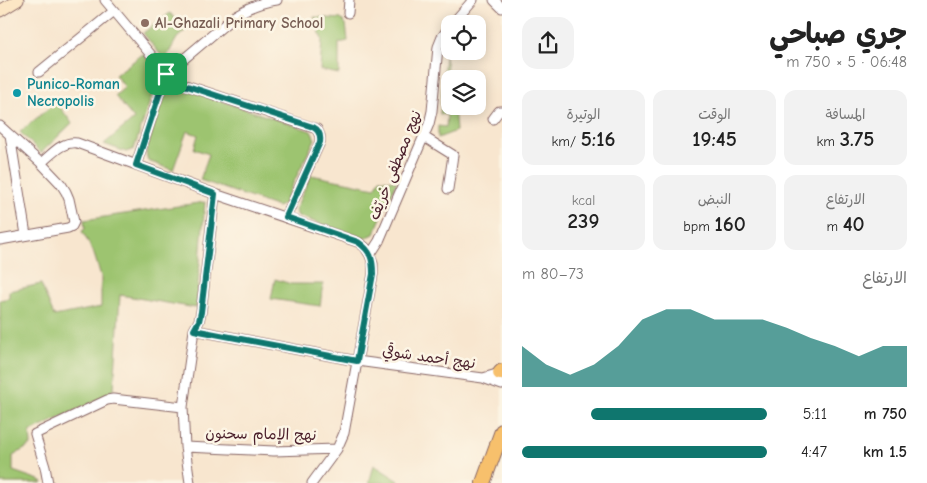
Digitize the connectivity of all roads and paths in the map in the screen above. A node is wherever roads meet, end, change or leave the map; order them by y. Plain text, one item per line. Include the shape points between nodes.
1 (18, 0) edge
2 (104, 0) edge
3 (277, 0) edge
4 (349, 0) edge
5 (474, 0) edge
6 (494, 0) edge
7 (502, 8) edge
8 (0, 11) edge
9 (114, 11) junction
10 (348, 13) dead end
11 (460, 15) edge
12 (441, 40) edge
13 (38, 72) dead end
14 (166, 74) junction
15 (502, 110) edge
16 (492, 119) dead end
17 (0, 126) edge
18 (10, 135) junction
19 (424, 137) junction
20 (41, 163) junction
21 (136, 165) junction
22 (448, 189) dead end
23 (215, 194) junction
24 (286, 217) junction
25 (26, 235) junction
26 (0, 240) edge
27 (370, 254) junction
28 (194, 330) junction
29 (357, 361) junction
30 (501, 376) edge
31 (183, 407) junction
32 (502, 431) edge
33 (185, 447) junction
34 (337, 449) junction
35 (48, 483) edge
36 (190, 483) edge
37 (312, 483) edge
38 (482, 483) edge

1 - 8 main road
2 - 9 street
3 - 14 street via 260,3 236,16
4 - 10 street
5 - 11 street, نهج مصطفى خريّف
6 - 7 street
9 - 13 street
9 - 14 street
12 - 19 street, نهج مصطفى خريّف via 432,111
14 - 21 street
14 - 24 street via 172,81 317,129 320,142
15 - 16 street
17 - 18 street
18 - 20 street
18 - 25 street
19 - 22 street via 453,155
19 - 27 street, نهج مصطفى خريّف via 379,241
20 - 21 street via 72,142
20 - 25 street via 66,192 74,222 68,228
21 - 23 street
23 - 24 street
23 - 28 street via 201,312
24 - 27 street via 358,242
25 - 26 street
27 - 29 street via 373,274
28 - 29 street, نهج أحمد شوقي
28 - 31 street
29 - 30 street, نهج أحمد شوقي via 483,378
29 - 34 street via 344,433
31 - 33 street
31 - 35 street via 107,400 35,434
32 - 38 main road
33 - 34 street, نهج الإمام سحنون via 274,451
33 - 36 street
34 - 37 street

